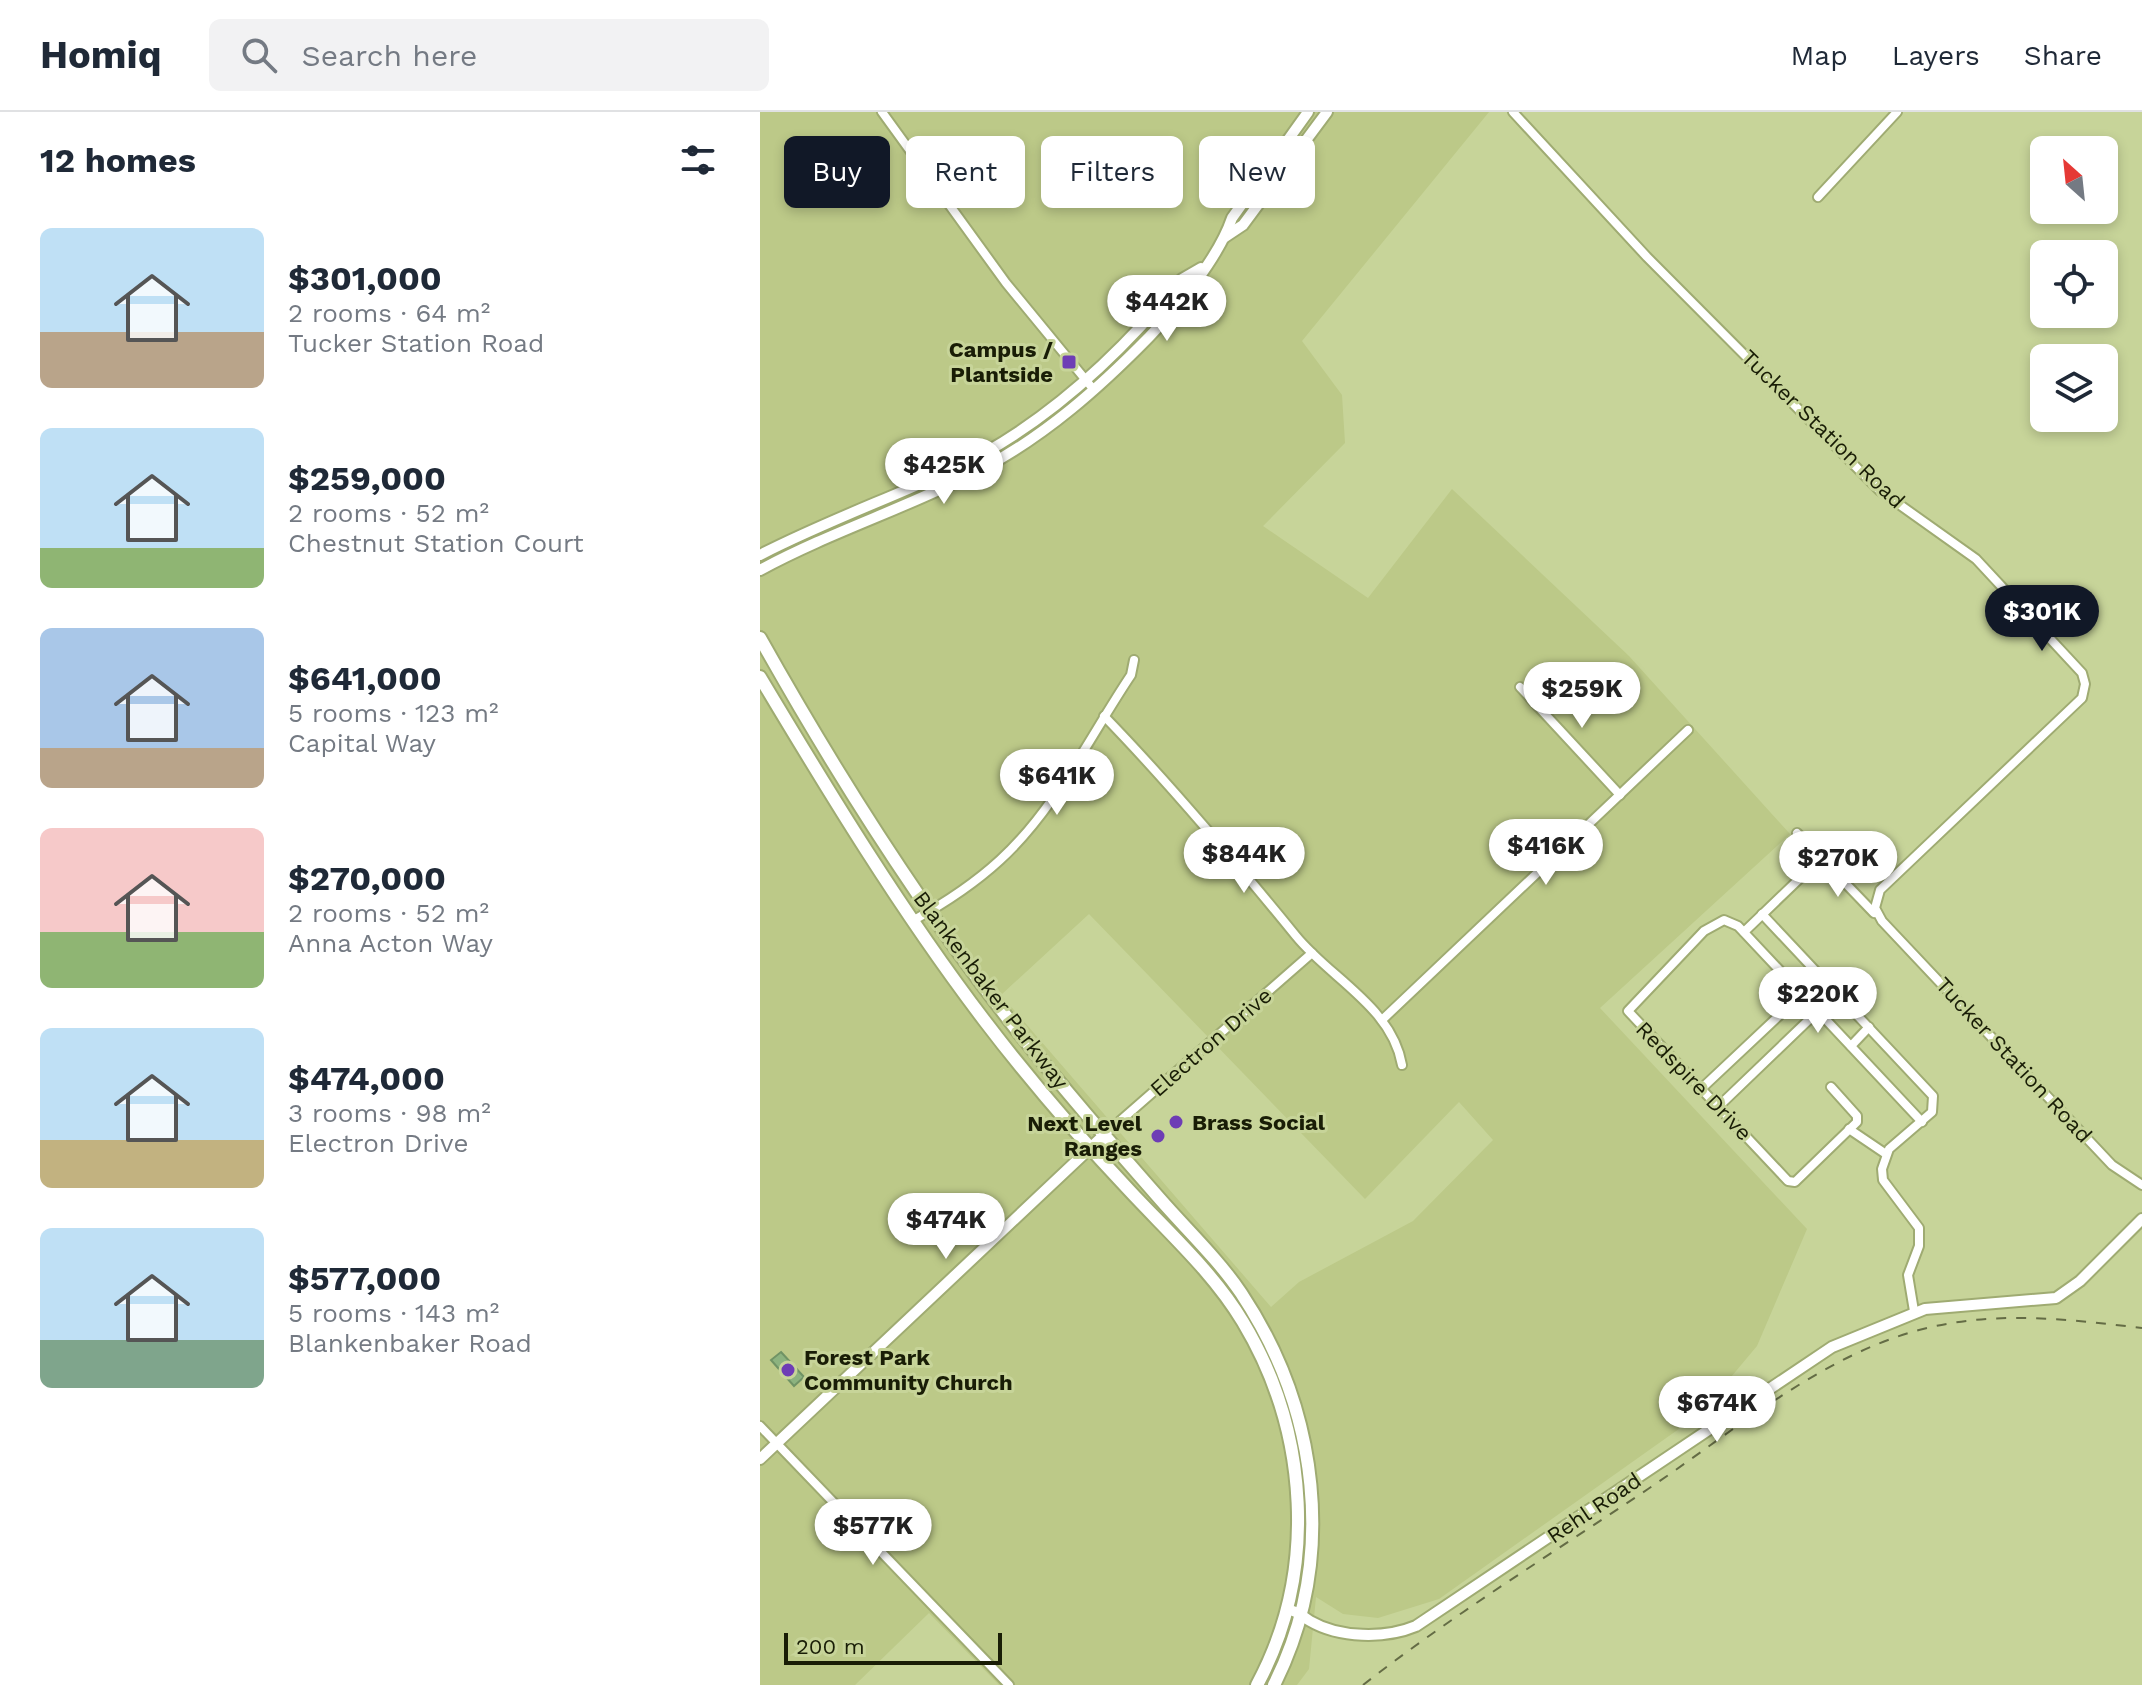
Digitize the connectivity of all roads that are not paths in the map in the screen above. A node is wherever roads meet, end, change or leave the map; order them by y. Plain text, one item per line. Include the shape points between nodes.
1 (1308, 112) edge
2 (1327, 112) edge
3 (1513, 112) edge
4 (1897, 112) edge
5 (886, 113) edge
6 (1291, 136) edge
7 (1309, 136) edge
8 (1818, 197) dead end
9 (1239, 208) edge
10 (1255, 208) edge
11 (1225, 237) junction
12 (1202, 267) junction
13 (1085, 380) junction
14 (1094, 390) junction
15 (887, 496) junction
16 (892, 509) junction
17 (760, 555) edge
18 (760, 570) edge
19 (760, 638) edge
20 (1134, 660) dead end
21 (760, 677) edge
22 (1520, 687) dead end
23 (1104, 716) junction
24 (1688, 730) dead end
25 (1620, 795) junction
26 (1797, 833) dead end
27 (1821, 858) junction
28 (930, 911) junction
29 (1762, 914) junction
30 (1879, 918) junction
31 (914, 920) junction
32 (1744, 932) junction
33 (1312, 953) junction
34 (1802, 994) junction
35 (1818, 1011) junction
36 (1382, 1020) junction
37 (1869, 1027) junction
38 (1851, 1046) junction
39 (1402, 1065) dead end
40 (1831, 1087) dead end
41 (1701, 1089) junction
42 (1719, 1106) junction
43 (1922, 1122) junction
44 (1849, 1129) junction
45 (1104, 1135) junction
46 (1090, 1149) junction
47 (1886, 1154) junction
48 (2142, 1185) edge
49 (2142, 1219) edge
50 (1914, 1311) junction
51 (760, 1426) edge
52 (776, 1443) junction
53 (760, 1459) edge
54 (1287, 1609) junction
55 (1301, 1614) junction
56 (1009, 1685) edge
57 (1257, 1685) edge
58 (1274, 1685) edge

1 - 6 street
2 - 7 street
3 - 30 street, Tucker Station Road via 1871,482 1964,548 2082,673 2082,698 1880,890 1874,902
4 - 8 street
5 - 13 street via 1006,283
9 - 11 street
10 - 11 street
11 - 12 street
12 - 13 street via 1182,279
12 - 14 street via 1174,310
13 - 14 street
13 - 15 street via 978,455
14 - 16 street via 1025,444
15 - 16 street
15 - 17 street
16 - 18 street via 817,539
19 - 28 main road, Blankenbaker Parkway via 871,824
20 - 23 street via 1131,675
21 - 31 main road, Blankenbaker Parkway
22 - 25 street
23 - 28 street via 1019,839 997,863
23 - 33 street via 1181,796
24 - 25 street
25 - 36 street
26 - 27 street
27 - 29 street
27 - 30 street
28 - 31 street
28 - 45 main road, Blankenbaker Parkway
29 - 32 street
29 - 37 street
30 - 48 street, Tucker Station Road via 2112,1165
31 - 46 main road, Blankenbaker Parkway via 984,1020
32 - 34 street
32 - 41 street, Redspire Drive via 1724,920 1715,923 1628,1011
33 - 36 street
33 - 45 street, Electron Drive
34 - 35 street
34 - 41 street
35 - 38 street
35 - 42 street
36 - 39 street
37 - 38 street
37 - 43 street via 1933,1096 1932,1112
38 - 43 street
40 - 44 street via 1857,1116
41 - 42 street, Redspire Drive
42 - 44 street, Redspire Drive via 1788,1181 1795,1182
43 - 47 street
44 - 47 street
45 - 46 street, Electron Drive
45 - 55 main road, Blankenbaker Parkway via 1238,1289 1275,1351 1294,1398 1310,1472 1313,1540
46 - 52 street, Electron Drive
46 - 54 main road, Blankenbaker Parkway via 1215,1283 1257,1348 1284,1417 1296,1479 1299,1542
47 - 50 street via 1883,1180 1919,1228 1919,1246 1908,1275
49 - 50 street, Rehl Road via 2056,1298
50 - 55 street, Rehl Road via 1805,1363 1416,1626 1366,1635 1311,1622
51 - 52 street
52 - 53 street, Electron Drive
52 - 56 street
54 - 55 street, Rehl Road
54 - 57 main road, Blankenbaker Parkway
55 - 58 main road, Blankenbaker Parkway

